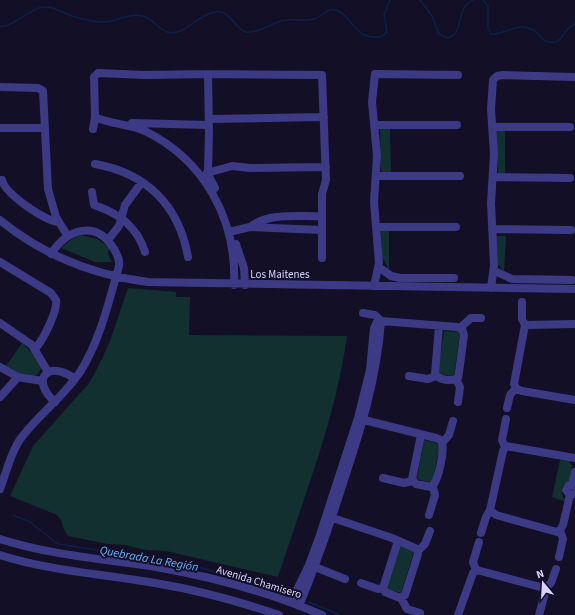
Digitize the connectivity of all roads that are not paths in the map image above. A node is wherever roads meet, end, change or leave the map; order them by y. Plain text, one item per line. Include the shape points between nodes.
1 (208, 74) junction
2 (458, 75) dead end
3 (574, 77) dead end
4 (0, 87) edge
5 (95, 117) junction
6 (324, 117) junction
7 (209, 122) junction
8 (376, 124) junction
9 (457, 125) dead end
10 (144, 127) junction
11 (493, 127) junction
12 (570, 127) dead end
13 (0, 128) edge
14 (45, 128) junction
15 (93, 129) dead end
16 (95, 164) dead end
17 (326, 167) junction
18 (206, 176) junction
19 (376, 176) junction
20 (460, 176) dead end
21 (493, 177) junction
22 (570, 178) dead end
23 (2, 180) dead end
24 (142, 182) junction
25 (92, 192) dead end
26 (322, 216) junction
27 (121, 217) junction
28 (0, 220) edge
29 (58, 222) junction
30 (250, 227) junction
31 (377, 227) junction
32 (456, 227) dead end
33 (492, 229) junction
34 (322, 230) junction
35 (571, 230) dead end
36 (231, 231) junction
37 (67, 235) junction
38 (108, 240) junction
39 (145, 252) dead end
40 (51, 254) junction
41 (188, 257) dead end
42 (322, 258) dead end
43 (0, 262) edge
44 (381, 267) junction
45 (496, 268) junction
46 (117, 273) junction
47 (454, 278) dead end
48 (572, 280) dead end
49 (234, 285) junction
50 (245, 285) junction
51 (374, 286) junction
52 (385, 287) junction
53 (495, 288) junction
54 (575, 290) edge
55 (522, 302) dead end
56 (363, 314) dead end
57 (481, 318) dead end
58 (381, 321) junction
59 (0, 323) edge
60 (575, 324) edge
61 (525, 325) junction
62 (439, 326) junction
63 (460, 328) junction
64 (35, 349) junction
65 (0, 367) edge
66 (48, 372) junction
67 (409, 376) dead end
68 (436, 376) junction
69 (18, 377) junction
70 (75, 379) junction
71 (456, 379) junction
72 (42, 381) junction
73 (516, 388) junction
74 (0, 397) edge
75 (575, 400) edge
76 (55, 402) junction
77 (458, 402) dead end
78 (507, 408) dead end
79 (361, 419) junction
80 (506, 419) dead end
81 (453, 421) dead end
82 (421, 435) junction
83 (443, 442) junction
84 (505, 447) junction
85 (575, 458) edge
86 (575, 472) edge
87 (383, 478) dead end
88 (413, 481) junction
89 (574, 485) edge
90 (433, 487) junction
91 (0, 490) edge
92 (573, 494) edge
93 (490, 510) junction
94 (429, 515) dead end
95 (329, 516) junction
96 (560, 530) junction
97 (430, 531) dead end
98 (481, 533) dead end
99 (0, 539) edge
100 (398, 541) junction
101 (479, 542) dead end
102 (418, 550) junction
103 (0, 555) edge
104 (559, 556) dead end
105 (312, 566) junction
106 (556, 569) dead end
107 (476, 570) junction
108 (345, 579) dead end
109 (361, 583) dead end
110 (383, 588) junction
111 (544, 589) junction
112 (401, 598) junction
113 (295, 604) junction
114 (420, 614) dead end
115 (279, 615) edge
116 (322, 615) edge
117 (458, 615) edge
118 (539, 615) edge

1 - 5 street via 98,73 94,77
1 - 6 street via 322,75
1 - 7 street
2 - 8 street via 375,74 372,96
3 - 11 street via 495,77 492,81 491,95
4 - 14 street via 41,89 44,95
5 - 10 street
5 - 15 street
6 - 7 street
6 - 17 street
7 - 10 street
7 - 18 street
8 - 9 street
8 - 19 street
10 - 18 street
11 - 12 street
11 - 21 street
13 - 14 street
14 - 29 street via 47,182
16 - 24 street via 121,170
17 - 18 street via 232,166
17 - 26 street
18 - 36 street
19 - 20 street
19 - 31 street via 374,202
21 - 22 street
21 - 33 street
23 - 29 street via 8,190 26,205
24 - 27 street via 125,205
24 - 41 street via 162,199 172,214 182,234
25 - 27 street via 94,205 108,209
26 - 30 street via 268,218
26 - 34 street
27 - 38 street via 119,226
27 - 39 street via 135,231
28 - 40 street, Los Maitenes via 27,241
29 - 37 street
30 - 34 street
30 - 36 street
31 - 32 street
31 - 44 street
33 - 35 street
33 - 45 street
34 - 42 street
36 - 49 street
36 - 50 street via 244,268
37 - 38 street via 90,231
37 - 40 street
38 - 46 street via 114,250 113,260
40 - 46 street, Los Maitenes via 88,270
43 - 64 street via 51,293 56,300 56,307 46,331
44 - 47 street via 391,276 400,278
44 - 51 street
44 - 52 street
45 - 48 street via 512,279
45 - 53 street
46 - 49 street, Los Maitenes via 158,283
46 - 70 street via 97,336 84,366
49 - 50 street, Los Maitenes
50 - 51 street, Los Maitenes
51 - 52 street, Los Maitenes
52 - 53 street, Los Maitenes
53 - 54 street, Los Maitenes
55 - 61 street via 522,319
56 - 58 street via 375,316
57 - 63 street via 471,318
58 - 62 street
58 - 79 street via 377,322 374,328 372,370
59 - 64 street via 25,339
60 - 61 street
61 - 73 street
62 - 63 street
62 - 68 street via 434,372
63 - 71 street via 464,335
64 - 66 street
65 - 69 street
66 - 70 street via 60,370
66 - 72 street
67 - 68 street via 428,379
68 - 71 street via 440,379
69 - 72 street
69 - 74 street
70 - 76 street
71 - 77 street via 460,387
72 - 76 street via 45,393
73 - 75 street
73 - 78 street via 511,393
76 - 91 street via 17,444
79 - 82 street
79 - 95 street
80 - 84 street via 502,440
81 - 83 street via 449,435
82 - 83 street via 438,438
82 - 88 street via 412,475
83 - 90 street via 444,448
84 - 85 street
84 - 93 street
86 - 89 street
87 - 88 street via 404,484
88 - 90 street
89 - 92 street via 566,489
90 - 94 street via 435,495
92 - 96 street
93 - 96 street via 496,515 555,532
93 - 98 street
95 - 100 street
95 - 105 street
96 - 104 street via 562,539
97 - 102 street via 425,544
99 - 113 street, Avenida Chamisero via 61,554 197,575
100 - 102 street
100 - 110 street
101 - 107 street via 473,562
102 - 112 street via 405,595
103 - 115 street via 49,568 187,589
105 - 108 street
105 - 113 street
106 - 111 street via 551,583
107 - 111 street
107 - 117 street
109 - 110 street via 378,589
110 - 112 street via 390,595
111 - 118 street
112 - 114 street via 407,609
113 - 116 street, Avenida Chamisero

